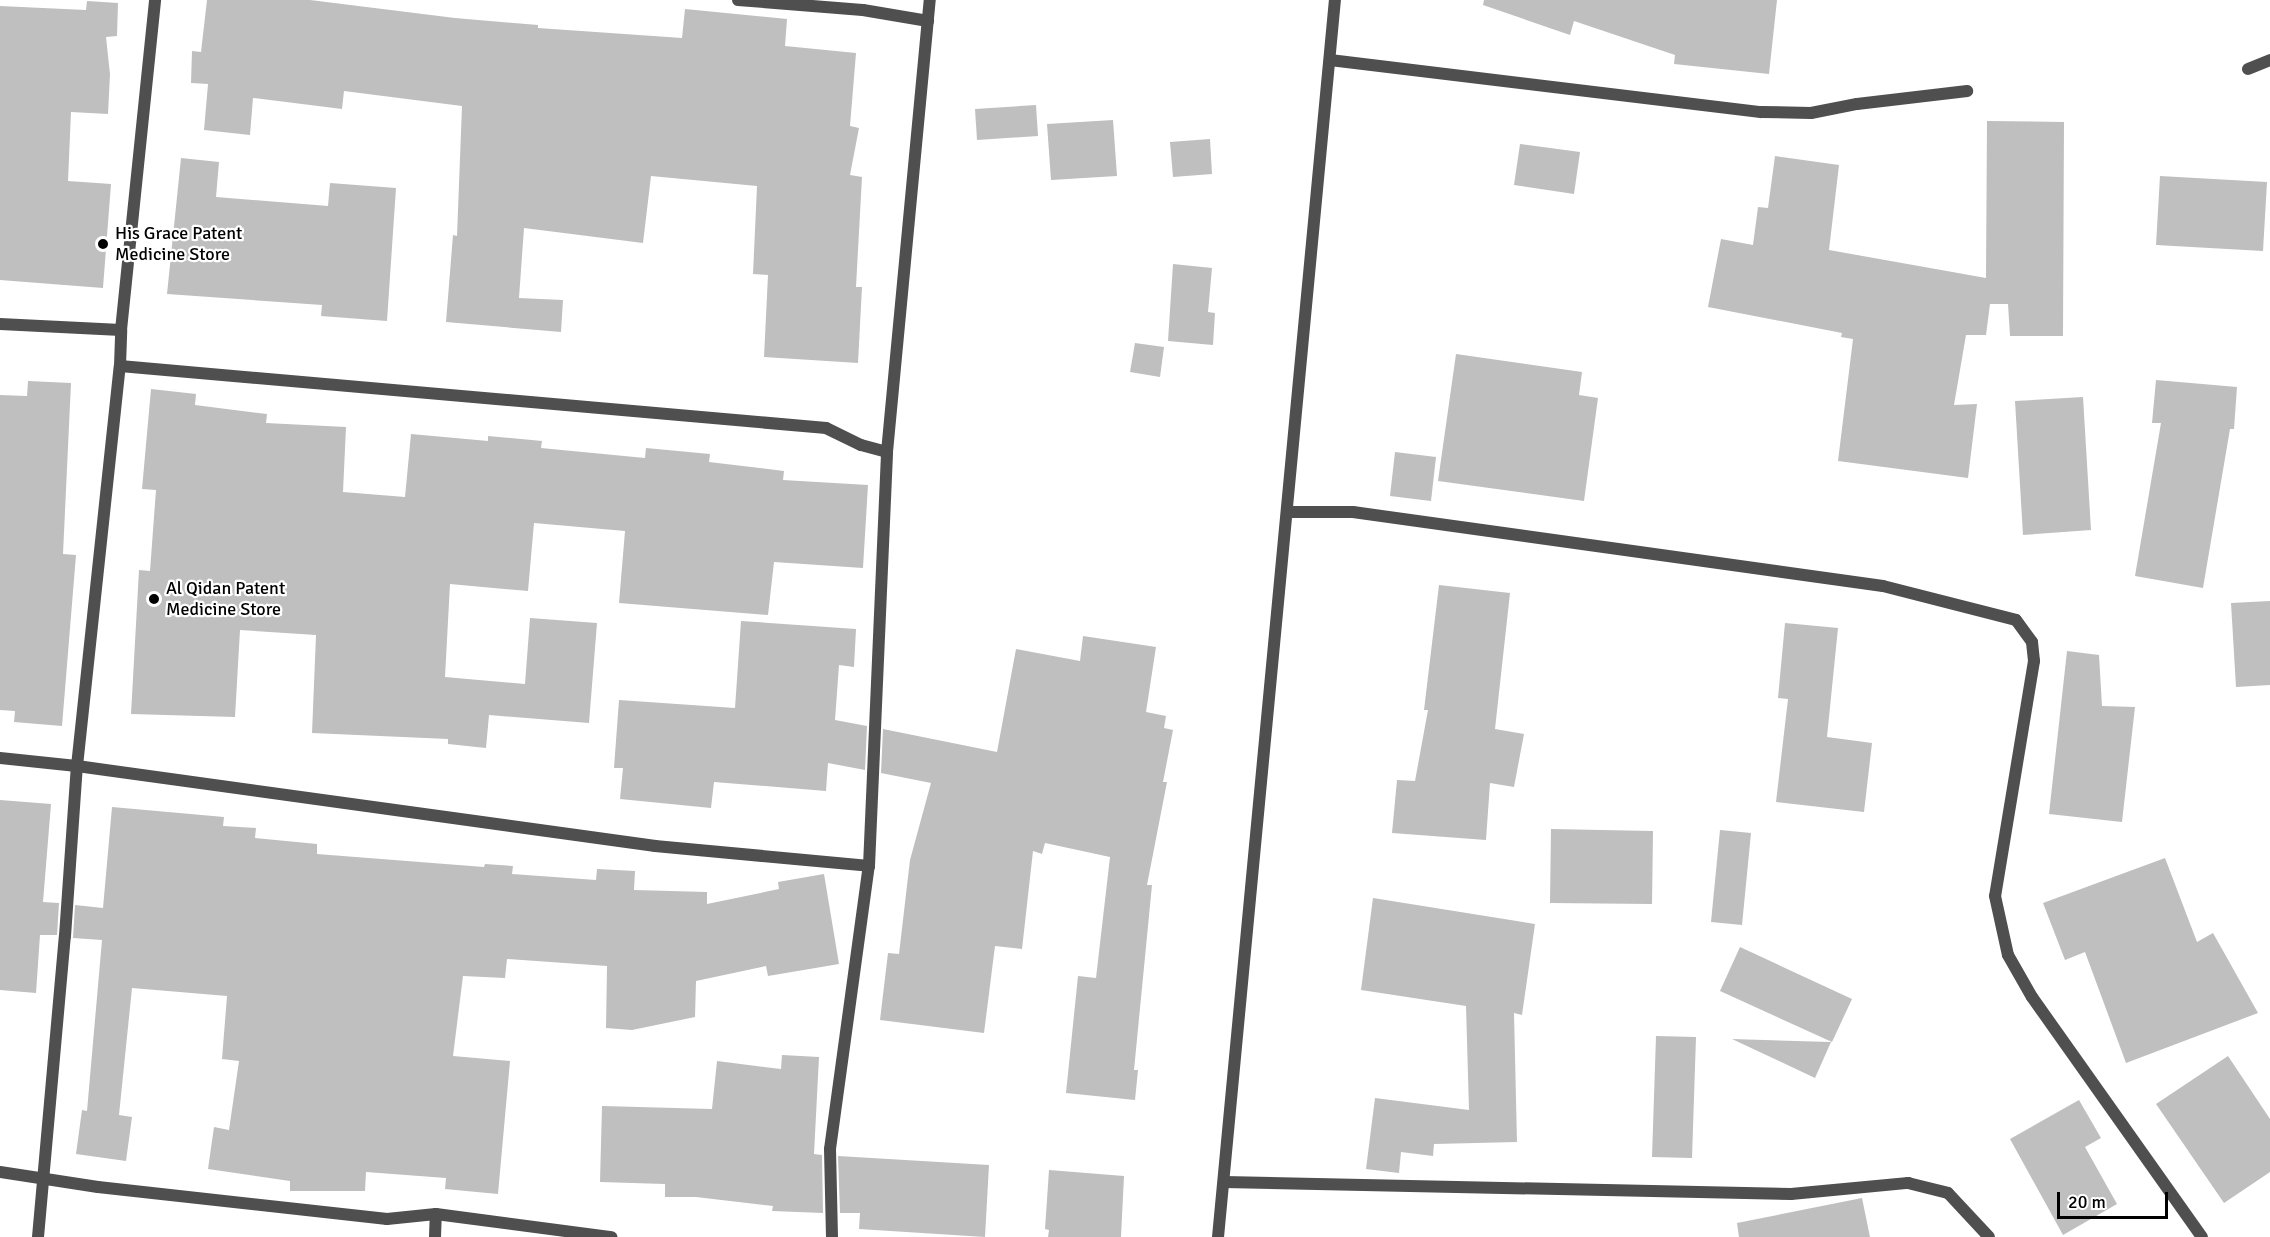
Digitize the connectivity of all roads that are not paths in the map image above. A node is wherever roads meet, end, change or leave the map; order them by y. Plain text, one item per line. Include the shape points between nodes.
1 (155, 0) edge
2 (738, 0) edge
3 (930, 0) edge
4 (1335, 0) edge
5 (928, 21) junction
6 (1330, 60) junction
7 (2270, 60) edge
8 (2248, 69) dead end
9 (1967, 90) dead end
10 (0, 324) edge
11 (121, 330) junction
12 (120, 366) junction
13 (887, 452) junction
14 (1289, 512) junction
15 (0, 758) edge
16 (77, 766) junction
17 (869, 866) junction
18 (0, 1172) edge
19 (45, 1180) junction
20 (1224, 1182) junction
21 (436, 1214) junction
22 (38, 1237) edge
23 (435, 1237) edge
24 (611, 1237) edge
25 (832, 1237) edge
26 (1218, 1237) edge
27 (1989, 1237) edge
28 (2202, 1237) edge

1 - 11 street
2 - 5 street via 863,10
3 - 5 street
4 - 6 street
5 - 13 street
6 - 9 street via 1761,112 1812,113
6 - 14 street
7 - 8 street
10 - 11 street
11 - 12 street
12 - 13 street via 826,428 861,445
12 - 16 street
13 - 17 street
14 - 20 street
14 - 28 street via 1353,512 1883,586 2016,620 2032,642 2034,661 1995,896 2008,955 2032,997
15 - 16 street
16 - 17 street via 655,846
16 - 19 street
17 - 25 street via 830,1149
18 - 19 street
19 - 21 street via 387,1219
19 - 22 street
20 - 26 street
20 - 27 street via 1791,1194 1908,1183 1948,1193
21 - 23 street
21 - 24 street

